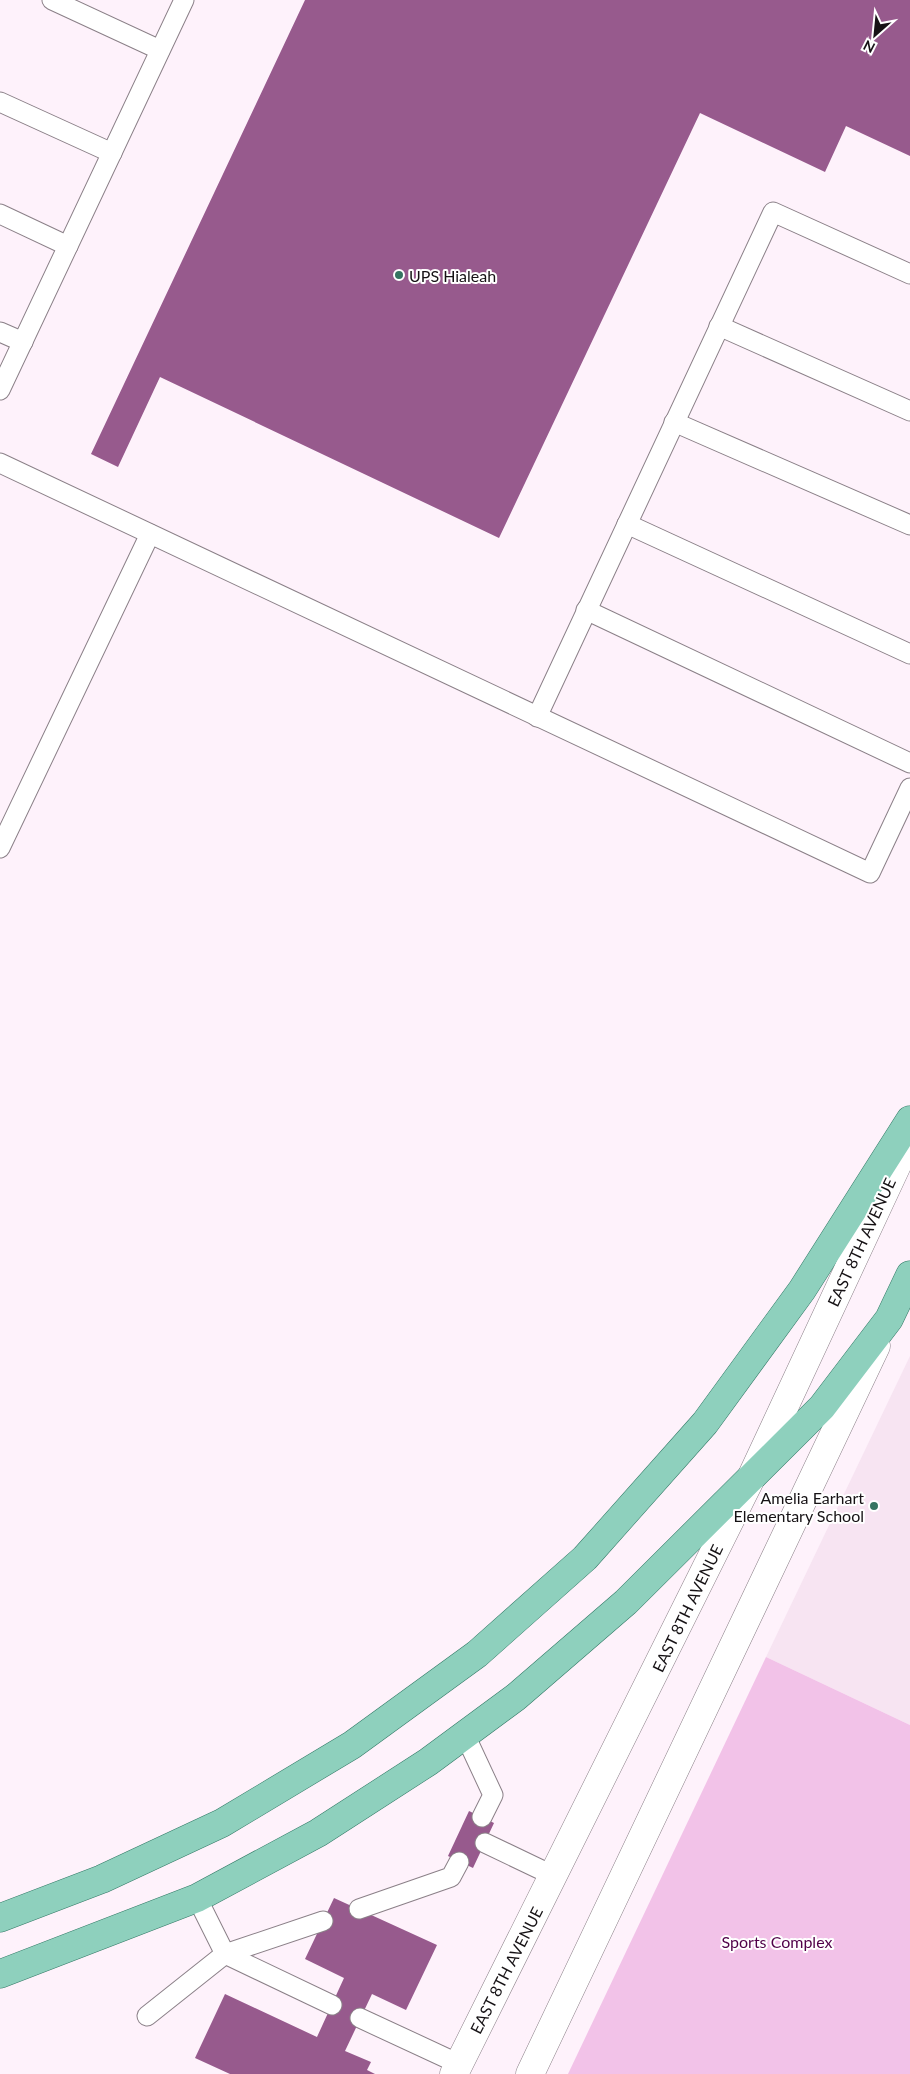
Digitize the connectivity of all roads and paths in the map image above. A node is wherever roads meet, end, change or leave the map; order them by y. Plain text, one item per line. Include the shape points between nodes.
1 (52, 0) edge
2 (184, 0) edge
3 (160, 50) junction
4 (0, 102) edge
5 (112, 153) junction
6 (0, 214) edge
7 (68, 246) junction
8 (910, 274) edge
9 (719, 326) junction
10 (0, 332) edge
11 (22, 342) junction
12 (0, 390) edge
13 (910, 411) edge
14 (674, 422) junction
15 (0, 463) edge
16 (627, 524) junction
17 (910, 526) edge
18 (150, 534) junction
19 (586, 610) junction
20 (910, 654) edge
21 (537, 716) junction
22 (910, 763) edge
23 (910, 788) edge
24 (0, 848) edge
25 (910, 1120) edge
26 (910, 1137) edge
27 (910, 1275) edge
28 (889, 1318) junction
29 (751, 1478) junction
30 (465, 1735) junction
31 (482, 1817) dead end
32 (485, 1843) dead end
33 (459, 1862) dead end
34 (554, 1876) junction
35 (197, 1898) junction
36 (359, 1909) dead end
37 (0, 1918) edge
38 (323, 1921) dead end
39 (225, 1954) junction
40 (0, 1974) edge
41 (332, 2005) dead end
42 (147, 2016) dead end
43 (360, 2018) dead end
44 (457, 2069) edge
45 (530, 2074) edge

1 - 3 lane
2 - 3 lane
3 - 5 lane
4 - 5 lane
5 - 7 lane
6 - 7 lane
7 - 11 lane
8 - 9 lane via 773,212
9 - 13 lane
9 - 14 lane
10 - 11 lane
11 - 12 lane
14 - 16 lane
14 - 17 lane
15 - 18 lane
16 - 19 lane
16 - 20 lane
18 - 21 lane
18 - 24 lane
19 - 21 lane
19 - 22 lane
21 - 23 lane via 870,874
25 - 37 main road via 802,1290 705,1423 585,1558 477,1654 352,1745 222,1823 102,1879
26 - 29 main road, EAST 8TH AVENUE
27 - 28 main road
28 - 29 main road via 822,1407
28 - 45 main road
29 - 30 main road via 626,1602 516,1697
29 - 34 main road, EAST 8TH AVENUE
30 - 31 lane via 493,1795
30 - 35 main road via 318,1833
32 - 34 lane
33 - 36 lane via 451,1877
34 - 44 main road, EAST 8TH AVENUE
35 - 39 lane
35 - 40 main road
38 - 39 lane
39 - 41 lane
39 - 42 lane
43 - 44 lane

